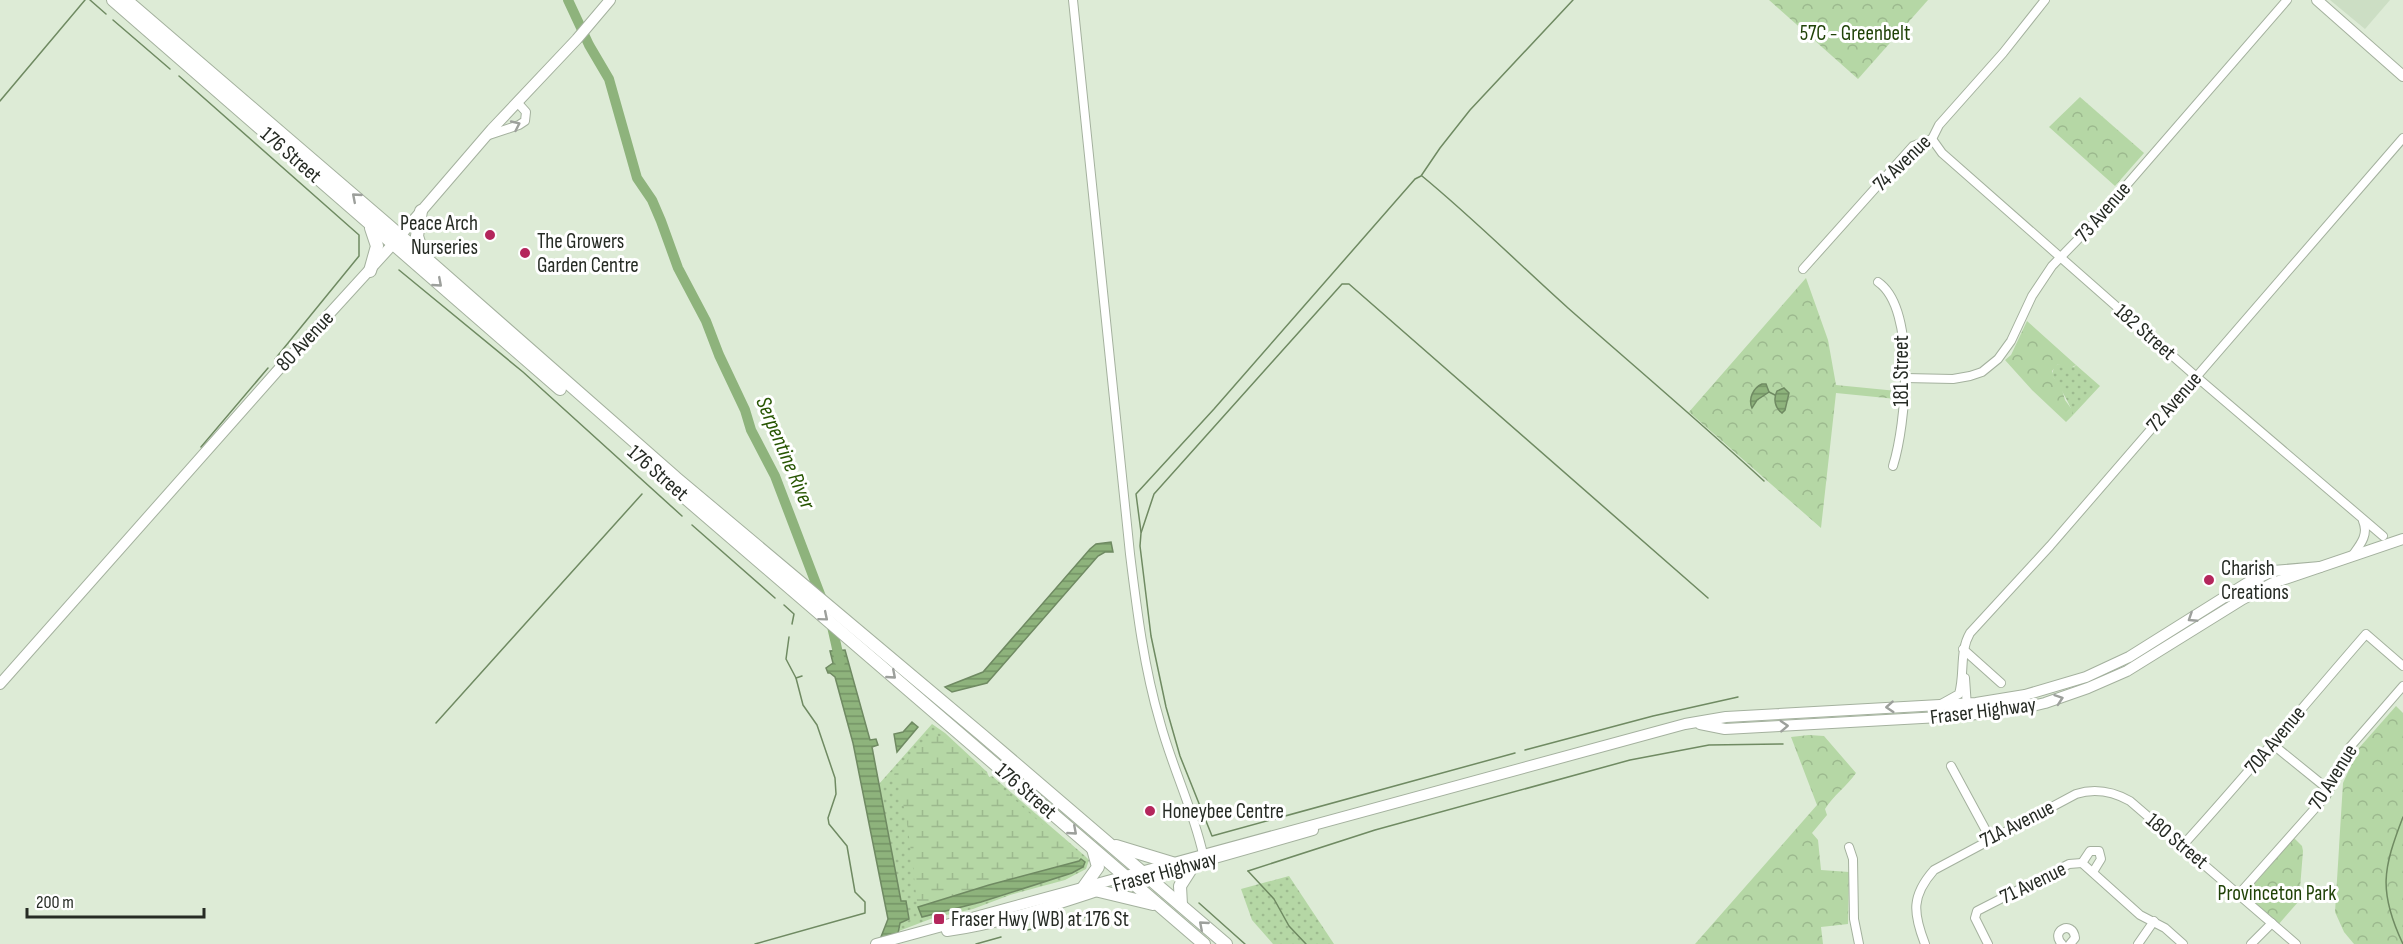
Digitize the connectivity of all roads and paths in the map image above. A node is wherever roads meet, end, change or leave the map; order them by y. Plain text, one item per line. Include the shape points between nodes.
1 (113, 0) edge
2 (126, 0) edge
3 (610, 0) edge
4 (1073, 0) edge
5 (2045, 0) edge
6 (2287, 0) edge
7 (2317, 0) edge
8 (2403, 76) edge
9 (517, 102) junction
10 (485, 136) junction
11 (2403, 138) edge
12 (1932, 139) junction
13 (421, 211) junction
14 (363, 218) junction
15 (397, 240) junction
16 (423, 256) junction
17 (2061, 257) junction
18 (1803, 269) dead end
19 (370, 271) junction
20 (1878, 282) dead end
21 (2196, 376) junction
22 (1905, 378) junction
23 (1893, 466) dead end
24 (2363, 520) junction
25 (2383, 536) dead end
26 (2403, 539) edge
27 (2352, 556) junction
28 (2320, 567) junction
29 (1963, 649) junction
30 (2403, 666) edge
31 (1964, 672) junction
32 (2001, 682) dead end
33 (0, 684) edge
34 (2403, 686) edge
35 (1967, 703) junction
36 (1940, 704) junction
37 (1967, 716) junction
38 (1685, 724) junction
39 (2271, 743) junction
40 (1952, 766) dead end
41 (2329, 790) junction
42 (2139, 808) joint
43 (1293, 833) junction
44 (1990, 838) junction
45 (1108, 843) junction
46 (2183, 845) junction
47 (1849, 847) dead end
48 (1094, 849) junction
49 (1203, 854) junction
50 (1172, 863) junction
51 (2082, 863) junction
52 (1194, 864) junction
53 (2092, 872) junction
54 (1145, 874) junction
55 (1128, 879) junction
56 (1083, 888) junction
57 (1099, 891) junction
58 (2239, 894) junction
59 (1181, 905) junction
60 (1160, 906) junction
61 (2154, 921) junction
62 (2272, 923) junction
63 (902, 937) junction
64 (876, 944) edge
65 (1204, 944) edge
66 (1226, 944) edge
67 (1858, 944) edge
68 (1925, 944) edge
69 (1988, 944) edge
70 (2062, 944) edge
71 (2070, 944) edge
72 (2138, 944) edge
73 (2183, 944) edge
74 (2251, 944) edge
75 (2296, 944) edge

1 - 14 highway, 176 Street
15 -> 2 highway, 176 Street
3 - 9 main road, 80 Avenue
4 - 49 street via 1138,618 1159,720
5 - 12 street, 74 Avenue via 1939,125
6 - 17 street, 73 Avenue
7 - 8 main road
9 - 10 main road, 80 Avenue
10 -> 9 street via 525,121 526,112
10 - 13 main road, 80 Avenue
11 - 21 street, 72 Avenue
12 - 17 street, 182 Street via 1942,153
12 - 18 street, 74 Avenue via 1913,146
13 - 15 main road, 80 Avenue
13 - 16 highway via 417,236
14 - 15 highway, 176 Street
14 - 19 highway via 374,233 377,246
15 - 16 highway, 176 Street
15 - 19 main road, 80 Avenue
15 -> 48 highway, 176 Street via 801,597
16 - 45 highway, 176 Street via 668,471
17 - 21 street, 182 Street
17 - 22 street, 73 Avenue via 2035,290 2007,349 1989,367 1953,379
19 - 33 main road, 80 Avenue
20 - 22 street, 181 Street via 1888,290 1900,321
21 - 24 street, 182 Street
21 - 29 street, 72 Avenue via 1971,633
22 - 23 street, 181 Street
24 - 25 street, 182 Street
24 - 27 street via 2365,533
26 - 27 main road, Fraser Highway
27 - 28 main road, Fraser Highway
28 -> 35 main road, Fraser Highway via 2273,571 2247,583 2129,657 2086,677 2015,698
37 -> 28 main road, Fraser Highway via 2045,703 2100,684 2140,664 2256,592
29 - 31 street
29 - 32 street
30 - 39 street, 70A Avenue via 2366,634
31 - 35 street
31 - 36 street via 1959,694
34 - 41 street, 70 Avenue via 2350,747
35 - 36 main road, Fraser Highway
35 - 37 street
36 -> 38 main road, Fraser Highway via 1726,717
38 -> 37 main road, Fraser Highway via 1725,729
38 - 43 main road, Fraser Highway
39 - 41 street
39 - 46 street, 70A Avenue via 2247,776
40 - 44 street
41 - 58 street, 70 Avenue
42 - 44 street, 71A Avenue via 2116,794 2087,791
42 - 46 street, 180 Street
43 - 49 main road, Fraser Highway
43 - 52 main road, Fraser Highway
43 - 54 main road
44 - 68 street, 71A Avenue via 1934,870 1922,884 1915,916
45 - 50 highway
45 - 54 highway, 176 Street
46 - 58 street, 180 Street
47 - 67 street
48 - 55 highway, 176 Street
48 - 56 highway via 1098,867
49 - 50 main road, Fraser Highway
50 - 54 main road, Fraser Highway
51 - 53 street
51 - 53 street, 71 Avenue via 2090,851 2099,851 2101,860
51 - 69 street, 71 Avenue via 2069,864 1982,908 1975,915 1976,922
52 - 54 main road, Fraser Highway
52 - 59 highway via 1180,886
53 - 61 street via 2140,915
54 - 55 main road, Fraser Highway
54 - 59 highway, 176 Street
55 - 56 main road, Fraser Highway
55 - 57 main road, Fraser Highway
55 - 60 highway, 176 Street
56 - 63 main road, Fraser Highway
57 - 60 highway
57 - 63 main road, Fraser Highway via 967,928
58 - 62 street, 180 Street
66 -> 59 highway, 176 Street
60 - 65 highway, 176 Street
61 - 72 street
61 - 73 street
62 - 74 street
62 - 75 street, 180 Street
63 - 64 main road, Fraser Highway
70 - 71 street via 2058,932 2068,927 2075,935

